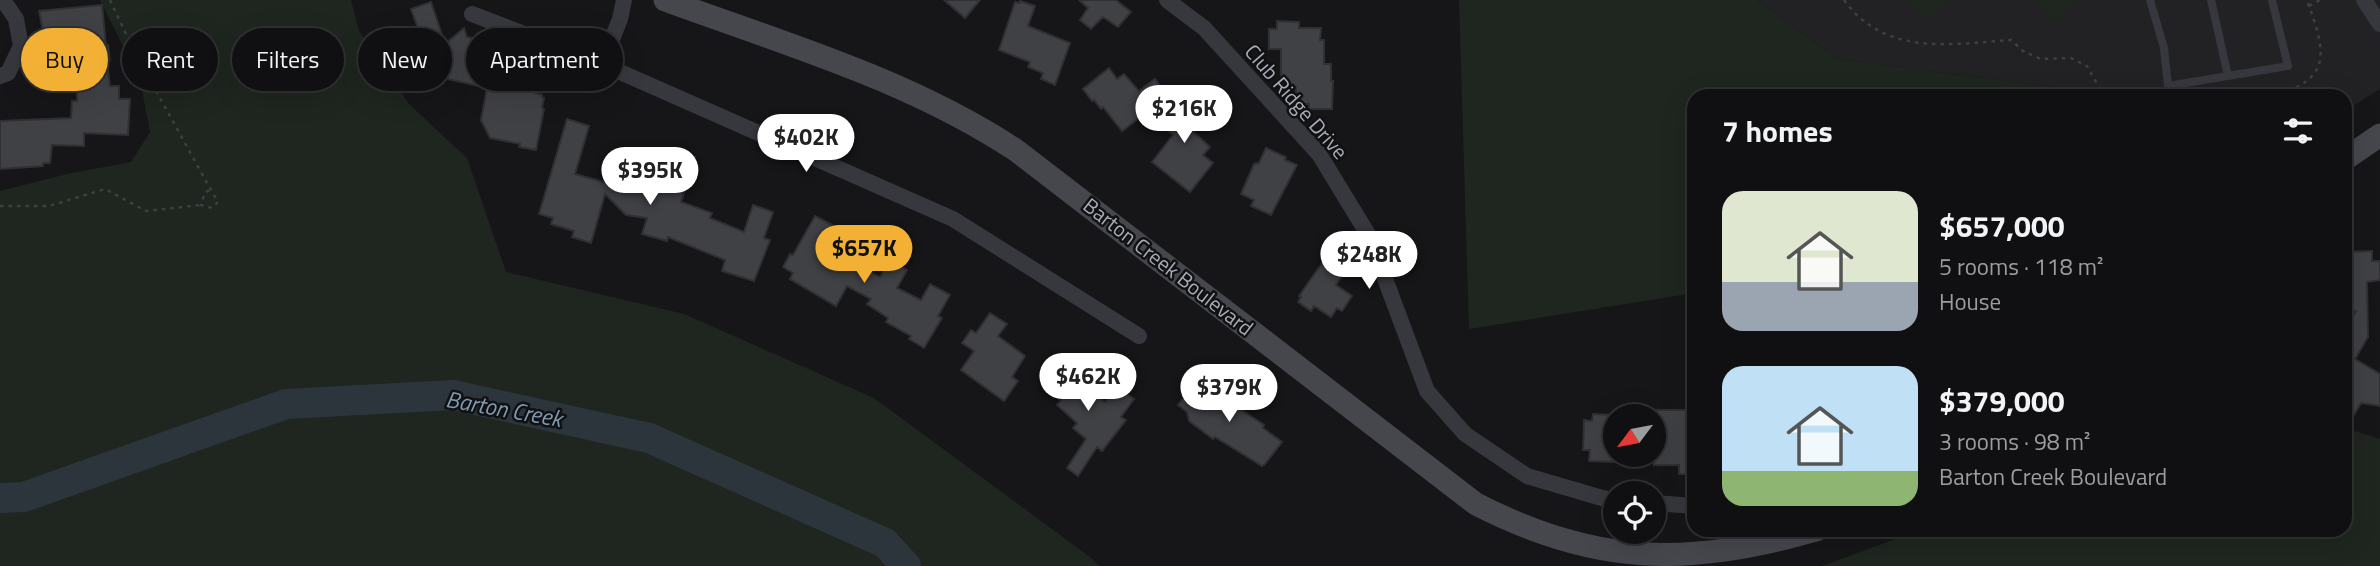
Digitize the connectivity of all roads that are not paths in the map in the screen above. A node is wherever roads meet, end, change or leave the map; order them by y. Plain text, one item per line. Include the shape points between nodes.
1 (3, 0) edge
2 (624, 0) edge
3 (665, 0) edge
4 (1167, 0) edge
5 (2150, 0) edge
6 (2211, 0) edge
7 (2273, 0) edge
8 (2364, 0) edge
9 (472, 14) dead end
10 (2380, 24) edge
11 (508, 28) edge
12 (616, 28) edge
13 (623, 73) edge
14 (0, 76) edge
15 (2228, 76) junction
16 (2380, 135) edge
17 (2352, 154) edge
18 (1139, 336) dead end
19 (1603, 498) edge
20 (1666, 504) edge
21 (1687, 505) edge
22 (1793, 537) edge
23 (1719, 561) edge

1 - 14 street via 16,19 21,46 8,73
2 - 12 street
3 - 23 street, Barton Creek Boulevard via 903,88 978,125 1476,504 1537,534 1609,555
4 - 19 street, Club Ridge Drive via 1204,28 1319,154 1369,236 1427,391 1465,434 1527,476
5 - 15 lane via 2164,48 2168,86
6 - 15 lane
7 - 15 lane via 2288,66
8 - 10 street
9 - 11 street
13 - 18 street via 953,219
16 - 17 street
20 - 21 street
22 - 23 street, Barton Creek Boulevard

